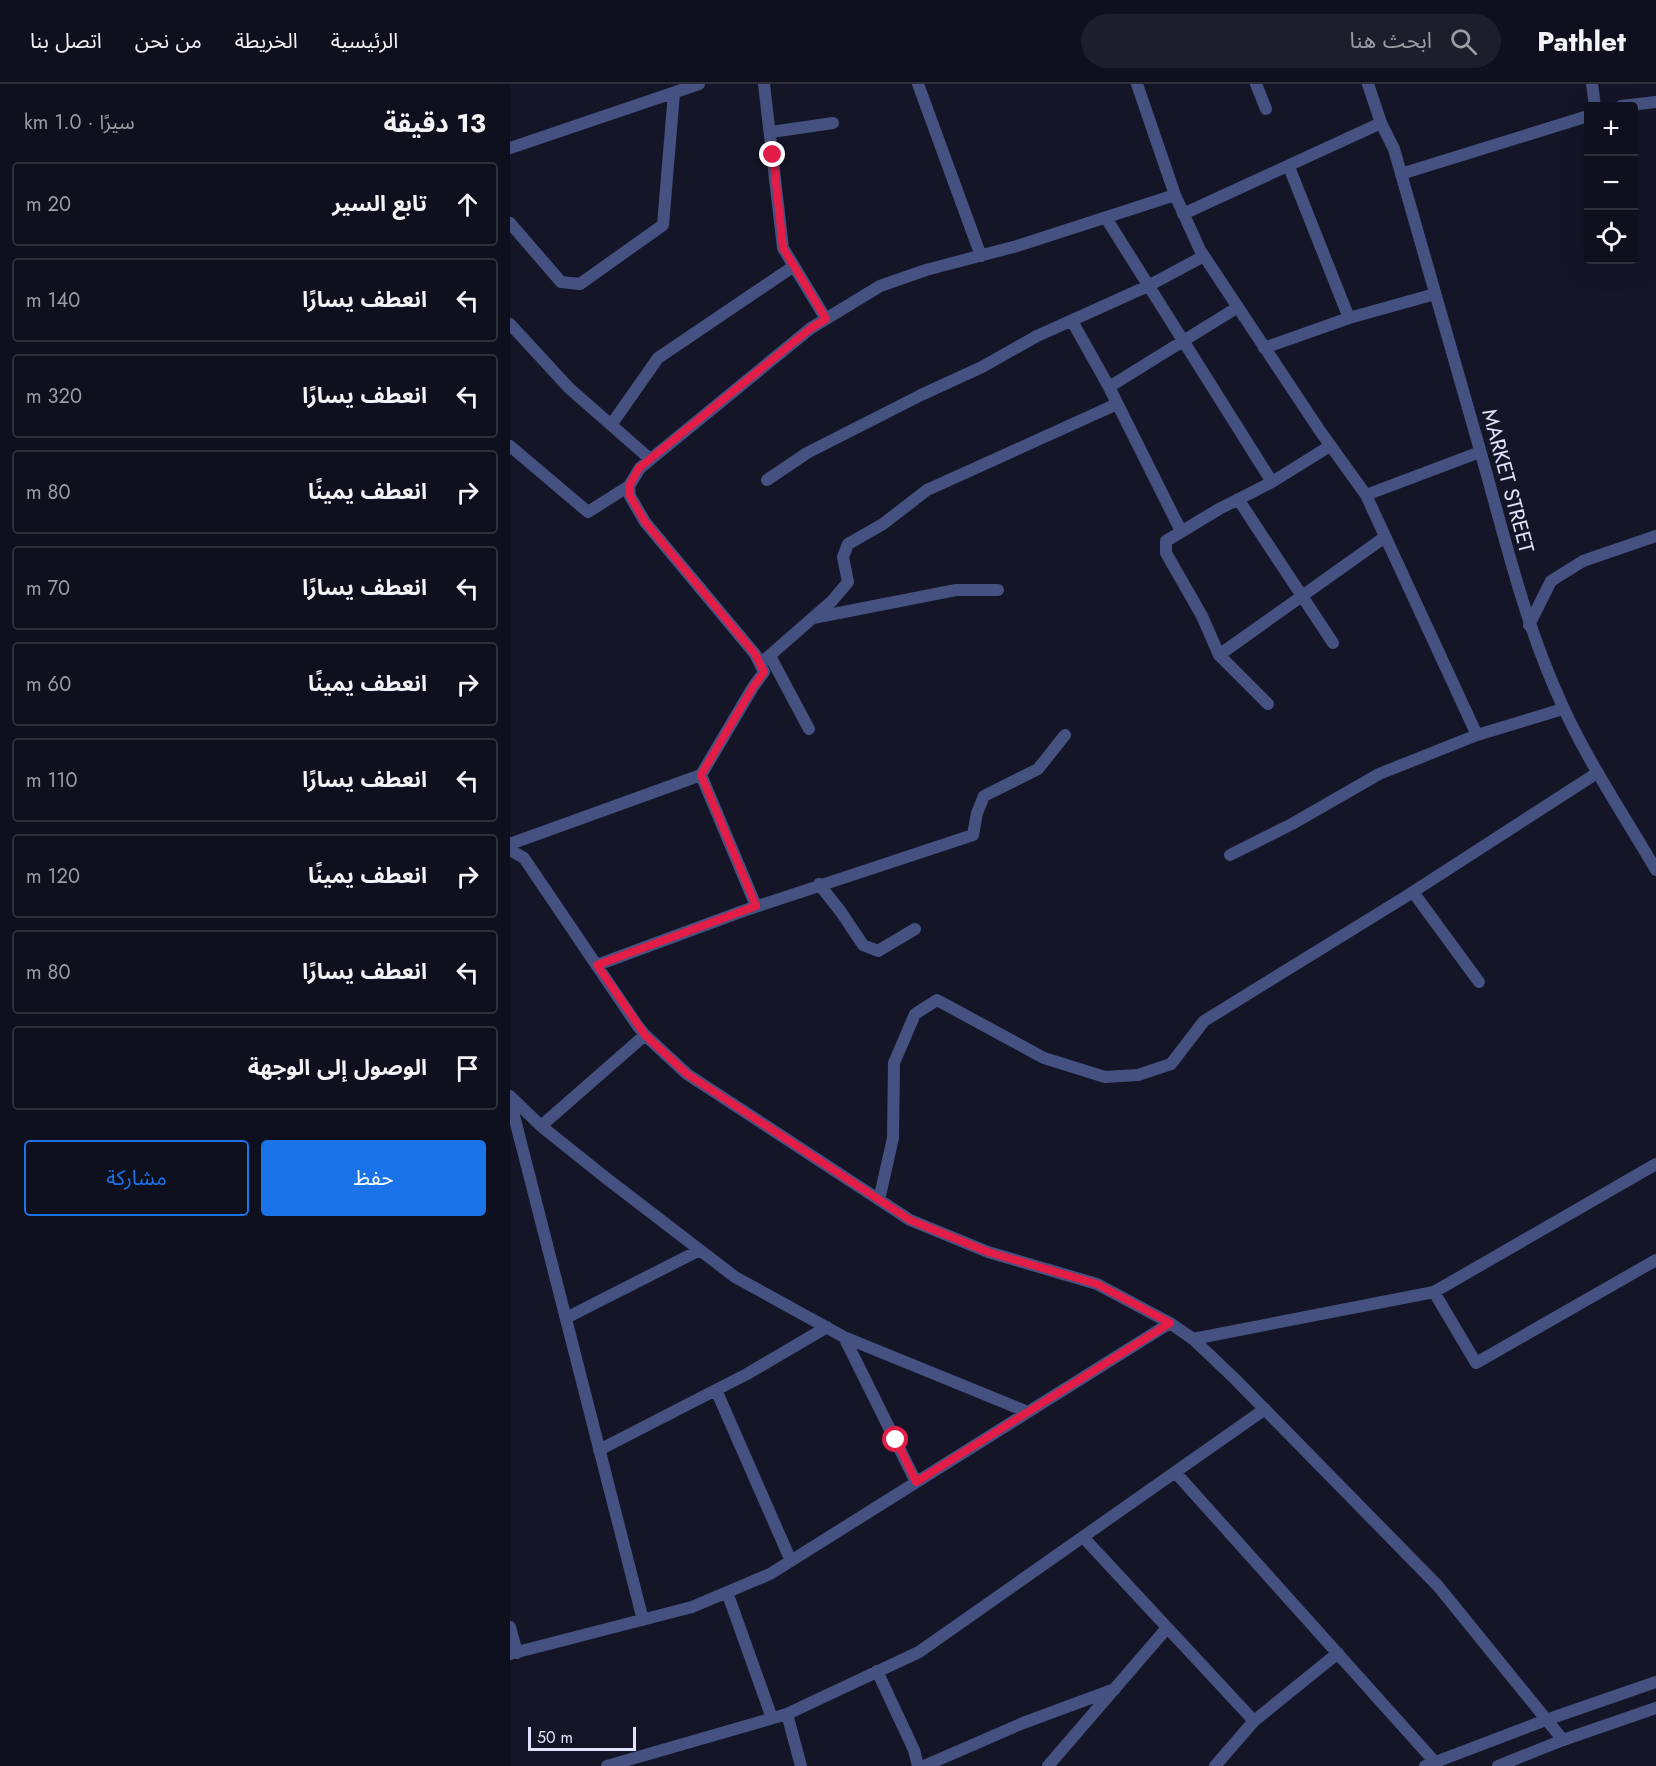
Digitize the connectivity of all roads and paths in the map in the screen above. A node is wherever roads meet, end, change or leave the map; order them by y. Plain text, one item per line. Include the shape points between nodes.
1 (699, 84) edge
2 (764, 84) edge
3 (918, 84) edge
4 (1137, 84) edge
5 (1256, 84) edge
6 (1368, 84) edge
7 (1592, 84) edge
8 (675, 93) junction
9 (1594, 102) edge
10 (1656, 102) edge
11 (1638, 104) edge
12 (1266, 109) dead end
13 (1584, 117) edge
14 (833, 123) dead end
15 (1381, 123) junction
16 (771, 132) junction
17 (510, 148) edge
18 (1289, 167) junction
19 (1401, 174) junction
20 (1175, 195) junction
21 (1183, 214) junction
22 (1106, 218) junction
23 (510, 223) edge
24 (981, 256) junction
25 (1204, 256) junction
26 (794, 266) junction
27 (1148, 286) junction
28 (1435, 294) junction
29 (1238, 307) junction
30 (1349, 318) junction
31 (826, 319) junction
32 (1072, 321) junction
33 (510, 324) edge
34 (1183, 341) junction
35 (1264, 348) junction
36 (1109, 387) junction
37 (1117, 404) junction
38 (611, 425) junction
39 (510, 446) edge
40 (1330, 446) junction
41 (1480, 452) junction
42 (650, 459) junction
43 (767, 480) dead end
44 (1272, 482) junction
45 (629, 486) junction
46 (1366, 495) junction
47 (1238, 499) junction
48 (1181, 531) junction
49 (1656, 536) edge
50 (1385, 537) junction
51 (998, 590) dead end
52 (1302, 596) junction
53 (812, 618) junction
54 (1529, 625) junction
55 (1333, 643) dead end
56 (1219, 655) junction
57 (770, 656) junction
58 (760, 664) junction
59 (1268, 704) dead end
60 (1563, 709) junction
61 (810, 729) dead end
62 (1065, 735) dead end
63 (1477, 735) junction
64 (1597, 773) junction
65 (701, 775) junction
66 (510, 844) edge
67 (510, 850) edge
68 (1230, 855) dead end
69 (1656, 870) edge
70 (819, 884) junction
71 (1413, 892) junction
72 (756, 906) junction
73 (915, 929) dead end
74 (597, 965) junction
75 (1479, 982) dead end
76 (645, 1035) junction
77 (510, 1098) edge
78 (541, 1126) junction
79 (1656, 1164) edge
80 (879, 1200) junction
81 (700, 1250) junction
82 (1656, 1260) edge
83 (1434, 1292) junction
84 (566, 1318) junction
85 (1170, 1323) junction
86 (826, 1327) junction
87 (844, 1337) junction
88 (1193, 1339) junction
89 (716, 1390) junction
90 (1264, 1409) junction
91 (1028, 1412) junction
92 (599, 1449) junction
93 (1175, 1472) junction
94 (916, 1482) junction
95 (1083, 1537) junction
96 (791, 1561) junction
97 (727, 1592) junction
98 (642, 1620) junction
99 (510, 1627) edge
100 (1167, 1628) junction
101 (1338, 1653) junction
102 (514, 1654) edge
103 (877, 1671) junction
104 (1656, 1682) edge
105 (1114, 1689) junction
106 (1656, 1708) edge
107 (787, 1714) junction
108 (772, 1718) junction
109 (1546, 1719) junction
110 (1254, 1721) junction
111 (1563, 1740) junction
112 (1430, 1763) edge
113 (607, 1766) edge
114 (801, 1766) edge
115 (918, 1766) edge
116 (924, 1766) edge
117 (1048, 1766) edge
118 (1215, 1766) edge
119 (1498, 1766) edge

1 - 8 street
2 - 16 street
3 - 24 street
4 - 20 street
5 - 12 street
6 - 15 street, MARKET STREET
7 - 9 street
8 - 17 street
8 - 23 street via 663,225 580,284 561,282
10 - 11 street
13 - 19 street
14 - 16 street
15 - 18 street
15 - 19 street, MARKET STREET
16 - 26 street via 783,248
18 - 21 street
18 - 30 street
19 - 28 street, MARKET STREET
20 - 21 street
20 - 22 street
21 - 25 street
22 - 24 street
22 - 27 street
24 - 31 street via 880,286
25 - 27 street
25 - 29 street
26 - 31 street
26 - 38 street via 658,358
27 - 32 street
27 - 34 street
28 - 30 street
28 - 41 street, MARKET STREET
29 - 34 street
29 - 35 street
30 - 35 street
31 - 42 street
32 - 36 street
32 - 43 street via 807,453
33 - 38 street via 569,388
34 - 36 street
34 - 44 street
35 - 40 street
36 - 37 street
37 - 48 street
37 - 53 street via 927,490 883,524 848,544 843,557 848,582
38 - 42 street
39 - 45 street via 588,512
40 - 44 street
40 - 46 street
41 - 46 street
41 - 54 street, MARKET STREET
42 - 45 street via 639,468
44 - 47 street
45 - 58 street via 630,496 645,522
46 - 50 street
47 - 48 street
47 - 52 street
48 - 56 street via 1166,541 1166,553
49 - 54 street via 1583,561 1551,581
50 - 52 street
50 - 63 street
51 - 53 street via 956,590
52 - 55 street
52 - 56 street
53 - 57 street
54 - 60 street, MARKET STREET
56 - 59 street
57 - 58 street
57 - 61 street
58 - 65 street via 764,672
60 - 63 street
60 - 64 street, MARKET STREET
62 - 70 street via 1038,769 984,796 973,834
63 - 68 street via 1379,774
64 - 69 street, MARKET STREET
64 - 71 street
65 - 66 street
65 - 72 street
67 - 74 street via 524,858
70 - 72 street
70 - 73 street via 863,945 878,951
71 - 75 street
71 - 80 street via 1204,1021 1171,1064 1138,1075 1105,1077 1044,1058 937,1000 915,1014 894,1063 893,1138
72 - 74 street
74 - 76 street
76 - 78 street
76 - 80 street via 687,1074
77 - 78 street
77 - 84 street
78 - 81 street
79 - 83 street
80 - 85 street via 910,1220 988,1252 1097,1284
81 - 84 street
81 - 86 street via 735,1277
82 - 83 street via 1476,1363
83 - 88 street
84 - 92 street
85 - 88 street
85 - 91 street
86 - 87 street
86 - 89 street
87 - 91 street
87 - 94 street
88 - 90 street
89 - 92 street
89 - 96 street
90 - 93 street
90 - 109 street via 1438,1586
91 - 94 street
92 - 98 street
93 - 95 street
93 - 101 street
94 - 96 street
95 - 100 street
95 - 103 street via 919,1652
96 - 97 street
97 - 98 street via 692,1607
97 - 108 street
98 - 102 street
99 - 102 street
100 - 105 street
100 - 110 street
101 - 110 street
101 - 112 street
103 - 107 street
103 - 115 street
104 - 109 street
105 - 116 street
105 - 117 street
106 - 111 street
107 - 108 street
107 - 114 street
108 - 113 street
109 - 111 street
109 - 112 street
110 - 118 street
111 - 119 street

